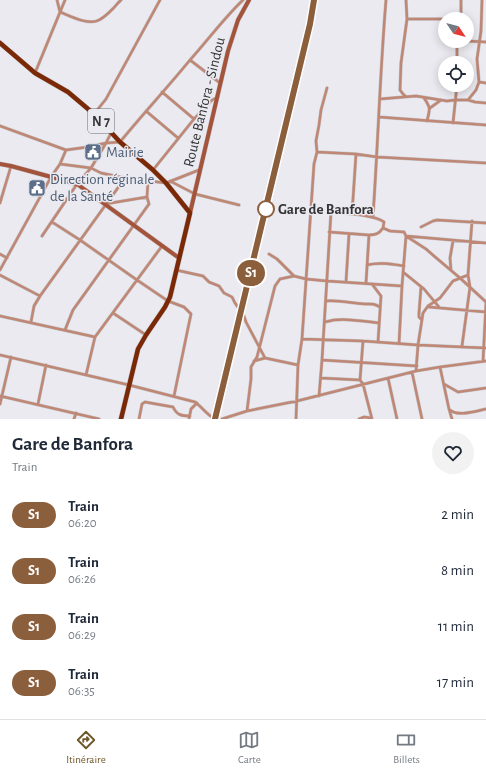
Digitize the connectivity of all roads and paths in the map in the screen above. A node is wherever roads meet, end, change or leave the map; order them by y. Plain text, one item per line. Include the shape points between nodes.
1 (57, 0) edge
2 (65, 0) edge
3 (121, 0) edge
4 (160, 0) edge
5 (386, 0) edge
6 (406, 0) edge
7 (461, 0) edge
8 (482, 0) edge
9 (246, 1) edge
10 (60, 12) junction
11 (461, 12) edge
12 (407, 19) junction
13 (438, 19) edge
14 (474, 42) edge
15 (480, 42) junction
16 (486, 42) edge
17 (0, 43) edge
18 (190, 60) junction
19 (35, 73) junction
20 (479, 82) junction
21 (221, 83) junction
22 (486, 83) edge
23 (327, 88) dead end
24 (162, 92) junction
25 (456, 92) edge
26 (218, 96) junction
27 (406, 97) junction
28 (424, 97) junction
29 (380, 99) junction
30 (441, 100) junction
31 (455, 100) junction
32 (468, 100) junction
33 (486, 103) edge
34 (430, 108) junction
35 (146, 111) junction
36 (94, 114) junction
37 (379, 117) junction
38 (194, 119) junction
39 (427, 121) junction
40 (453, 123) junction
41 (486, 125) edge
42 (0, 126) edge
43 (111, 132) junction
44 (178, 138) junction
45 (106, 142) junction
46 (120, 142) junction
47 (66, 150) junction
48 (317, 152) junction
49 (356, 154) junction
50 (377, 157) junction
51 (486, 163) edge
52 (0, 164) edge
53 (60, 164) junction
54 (10, 166) junction
55 (90, 168) junction
56 (153, 170) junction
57 (200, 170) junction
58 (51, 177) junction
59 (125, 178) junction
60 (148, 181) junction
61 (168, 182) junction
62 (77, 184) junction
63 (195, 194) junction
64 (147, 197) junction
65 (0, 203) edge
66 (105, 204) junction
67 (238, 205) dead end
68 (190, 213) junction
69 (352, 214) junction
70 (373, 216) junction
71 (472, 221) junction
72 (52, 222) junction
73 (486, 222) edge
74 (134, 226) junction
75 (421, 227) dead end
76 (383, 228) junction
77 (329, 232) junction
78 (349, 234) junction
79 (42, 236) dead end
80 (369, 236) junction
81 (406, 236) junction
82 (80, 240) junction
83 (453, 241) junction
84 (470, 242) junction
85 (486, 243) edge
86 (162, 246) junction
87 (0, 254) edge
88 (269, 254) dead end
89 (7, 258) junction
90 (179, 258) junction
91 (108, 260) junction
92 (367, 265) junction
93 (404, 266) junction
94 (0, 270) edge
95 (176, 270) junction
96 (452, 271) junction
97 (404, 272) junction
98 (0, 275) edge
99 (468, 275) junction
100 (294, 276) junction
101 (460, 278) junction
102 (306, 279) junction
103 (137, 280) junction
104 (327, 281) junction
105 (453, 281) junction
106 (346, 282) junction
107 (366, 284) junction
108 (372, 284) junction
109 (402, 286) junction
110 (421, 286) junction
111 (470, 286) junction
112 (40, 296) junction
113 (431, 296) junction
114 (440, 298) junction
115 (168, 300) junction
116 (326, 302) junction
117 (435, 302) junction
118 (486, 302) edge
119 (428, 306) junction
120 (380, 307) junction
121 (440, 308) junction
122 (466, 310) junction
123 (486, 312) edge
124 (113, 313) junction
125 (0, 316) edge
126 (421, 319) junction
127 (31, 322) junction
128 (325, 322) junction
129 (379, 323) junction
130 (65, 330) junction
131 (146, 335) junction
132 (95, 337) junction
133 (302, 339) junction
134 (324, 340) junction
135 (364, 341) junction
136 (378, 342) junction
137 (399, 344) junction
138 (418, 345) junction
139 (462, 346) junction
140 (259, 347) junction
141 (485, 347) edge
142 (0, 354) edge
143 (10, 357) junction
144 (265, 358) junction
145 (322, 360) junction
146 (254, 361) junction
147 (485, 361) edge
148 (362, 363) junction
149 (46, 365) junction
150 (298, 365) junction
151 (416, 366) junction
152 (440, 366) junction
153 (414, 372) junction
154 (86, 375) junction
155 (321, 378) junction
156 (388, 378) junction
157 (360, 380) junction
158 (363, 384) junction
159 (444, 384) junction
160 (129, 385) junction
161 (486, 388) edge
162 (1, 396) edge
163 (174, 396) junction
164 (319, 396) junction
165 (297, 401) junction
166 (197, 403) junction
167 (0, 404) edge
168 (38, 404) junction
169 (449, 409) junction
170 (486, 409) edge
171 (248, 411) junction
172 (76, 413) junction
173 (183, 417) edge
174 (189, 417) edge
175 (74, 419) edge
176 (99, 419) edge
177 (121, 419) edge
178 (138, 419) edge
179 (215, 419) edge
180 (222, 419) edge
181 (296, 419) edge
182 (360, 419) edge
183 (372, 419) edge
184 (397, 419) edge
185 (422, 419) edge
186 (452, 419) edge

1 - 10 street
2 - 10 street
3 - 10 street via 99,20 93,22
4 - 36 street via 106,98
5 - 29 street
6 - 12 street
7 - 11 street
8 - 15 street
9 - 18 street via 230,13
9 - 21 main road, Route Banfora - Sindou via 234,31
10 - 19 street
12 - 13 street
12 - 27 street via 400,90
14 - 15 street
15 - 16 street
15 - 20 street via 477,59
17 - 19 highway, N 7
18 - 21 street
18 - 24 street
19 - 36 highway, N 7 via 68,92
20 - 22 street
20 - 32 street
21 - 26 main road, Route Banfora - Sindou
23 - 48 street via 316,141
24 - 35 street
24 - 38 street
25 - 31 street
26 - 38 street
26 - 57 main road, Route Banfora - Sindou
27 - 28 street
27 - 29 street
28 - 30 street
28 - 34 street
29 - 37 street
30 - 31 street
30 - 34 street
31 - 32 street
31 - 40 street
32 - 33 street
34 - 39 street
35 - 44 street
35 - 46 street
36 - 43 highway, N 7
37 - 39 street
37 - 50 street
38 - 44 street
39 - 40 street
40 - 41 street
42 - 47 street
43 - 45 street
43 - 46 highway, N 7
44 - 56 street
45 - 46 street
45 - 47 street
45 - 55 street
46 - 56 highway, N 7
47 - 53 street
48 - 49 street
48 - 102 street
49 - 50 street
49 - 69 street
50 - 51 street
50 - 70 street
52 - 54 main road
53 - 55 street
53 - 58 street
54 - 58 main road
54 - 65 street
55 - 59 street
55 - 62 street
56 - 61 highway, N 7
57 - 61 street
57 - 63 main road, Route Banfora - Sindou
58 - 62 main road
58 - 89 street
59 - 60 street
59 - 66 street
60 - 61 street
60 - 64 street
61 - 63 street
61 - 68 highway, N 7
62 - 66 main road
62 - 72 street
63 - 67 street
63 - 68 main road, Route Banfora - Sindou
64 - 66 street
64 - 74 street via 149,204
66 - 74 main road
66 - 82 street
68 - 90 highway
69 - 70 street
69 - 77 street via 331,212
70 - 76 street via 384,222
71 - 73 street
71 - 75 street via 437,220
71 - 84 street
72 - 79 street
72 - 82 street
74 - 86 main road
74 - 91 street
76 - 80 street via 378,234
76 - 81 street via 404,232
77 - 78 street
77 - 104 street
78 - 80 street
78 - 106 street
80 - 92 street
81 - 83 street
81 - 93 street
81 - 96 street
82 - 91 street
82 - 112 street
83 - 84 street
83 - 96 street via 450,258
84 - 85 street
84 - 99 street
86 - 90 main road
86 - 103 street
87 - 89 street
88 - 100 street via 278,258
89 - 94 street
90 - 95 highway
91 - 103 street
91 - 130 street via 73,310
92 - 93 street via 375,263
92 - 107 street
93 - 97 street
95 - 115 highway
95 - 140 street via 203,276 232,298
96 - 101 street
96 - 105 street
97 - 109 street
97 - 110 street
98 - 112 street
99 - 101 street
99 - 111 street
100 - 102 street
100 - 140 street via 280,279 275,286
101 - 105 street
101 - 111 street
102 - 104 street
102 - 133 street
103 - 115 street
103 - 124 street
104 - 106 street
104 - 116 street
105 - 114 street
106 - 107 street
107 - 108 street
108 - 109 street
108 - 120 street via 381,296
109 - 137 street
110 - 113 street
110 - 126 street
111 - 118 street
111 - 122 street
112 - 127 street via 34,306
113 - 114 street
113 - 117 street
114 - 117 street
115 - 131 highway
115 - 163 street via 184,307 191,314
116 - 120 street via 345,301
116 - 128 street
117 - 119 street
117 - 121 street
118 - 123 street
119 - 121 street
119 - 126 street
120 - 129 street
121 - 122 street
122 - 123 street
122 - 139 street
123 - 141 street
124 - 131 street
124 - 132 street
125 - 127 street
126 - 138 street
127 - 130 street
128 - 129 street via 333,320
128 - 134 street
129 - 136 street
130 - 132 street
131 - 160 highway via 138,349
132 - 154 street
133 - 134 street
133 - 150 street
134 - 135 street
134 - 145 street
135 - 136 street
135 - 148 street
136 - 137 street
137 - 138 street
138 - 139 street
138 - 151 street
139 - 141 street
140 - 144 street
140 - 146 street
141 - 147 street
142 - 143 street
143 - 149 street
143 - 162 street
144 - 146 street
144 - 150 street
145 - 148 street
145 - 155 street
146 - 171 street via 251,367
147 - 152 street
148 - 151 street
148 - 157 street
149 - 154 street
149 - 168 street
150 - 165 street
151 - 153 street
152 - 153 street
152 - 159 street
153 - 156 street
153 - 185 street
154 - 160 street
155 - 157 street
155 - 164 street
156 - 158 street
156 - 184 street
157 - 158 street
158 - 164 street
158 - 183 street
159 - 161 street via 458,392
159 - 169 street
160 - 163 street
160 - 177 highway
162 - 167 street
162 - 168 street
163 - 166 street
164 - 165 street
165 - 171 street
165 - 181 street
166 - 174 street via 191,409
166 - 179 street
168 - 172 street
169 - 170 street via 458,414
169 - 186 street
171 - 180 street
172 - 175 street
172 - 176 street
173 - 174 street
173 - 178 street via 176,413 173,407 145,402 142,404
182 - 183 street

